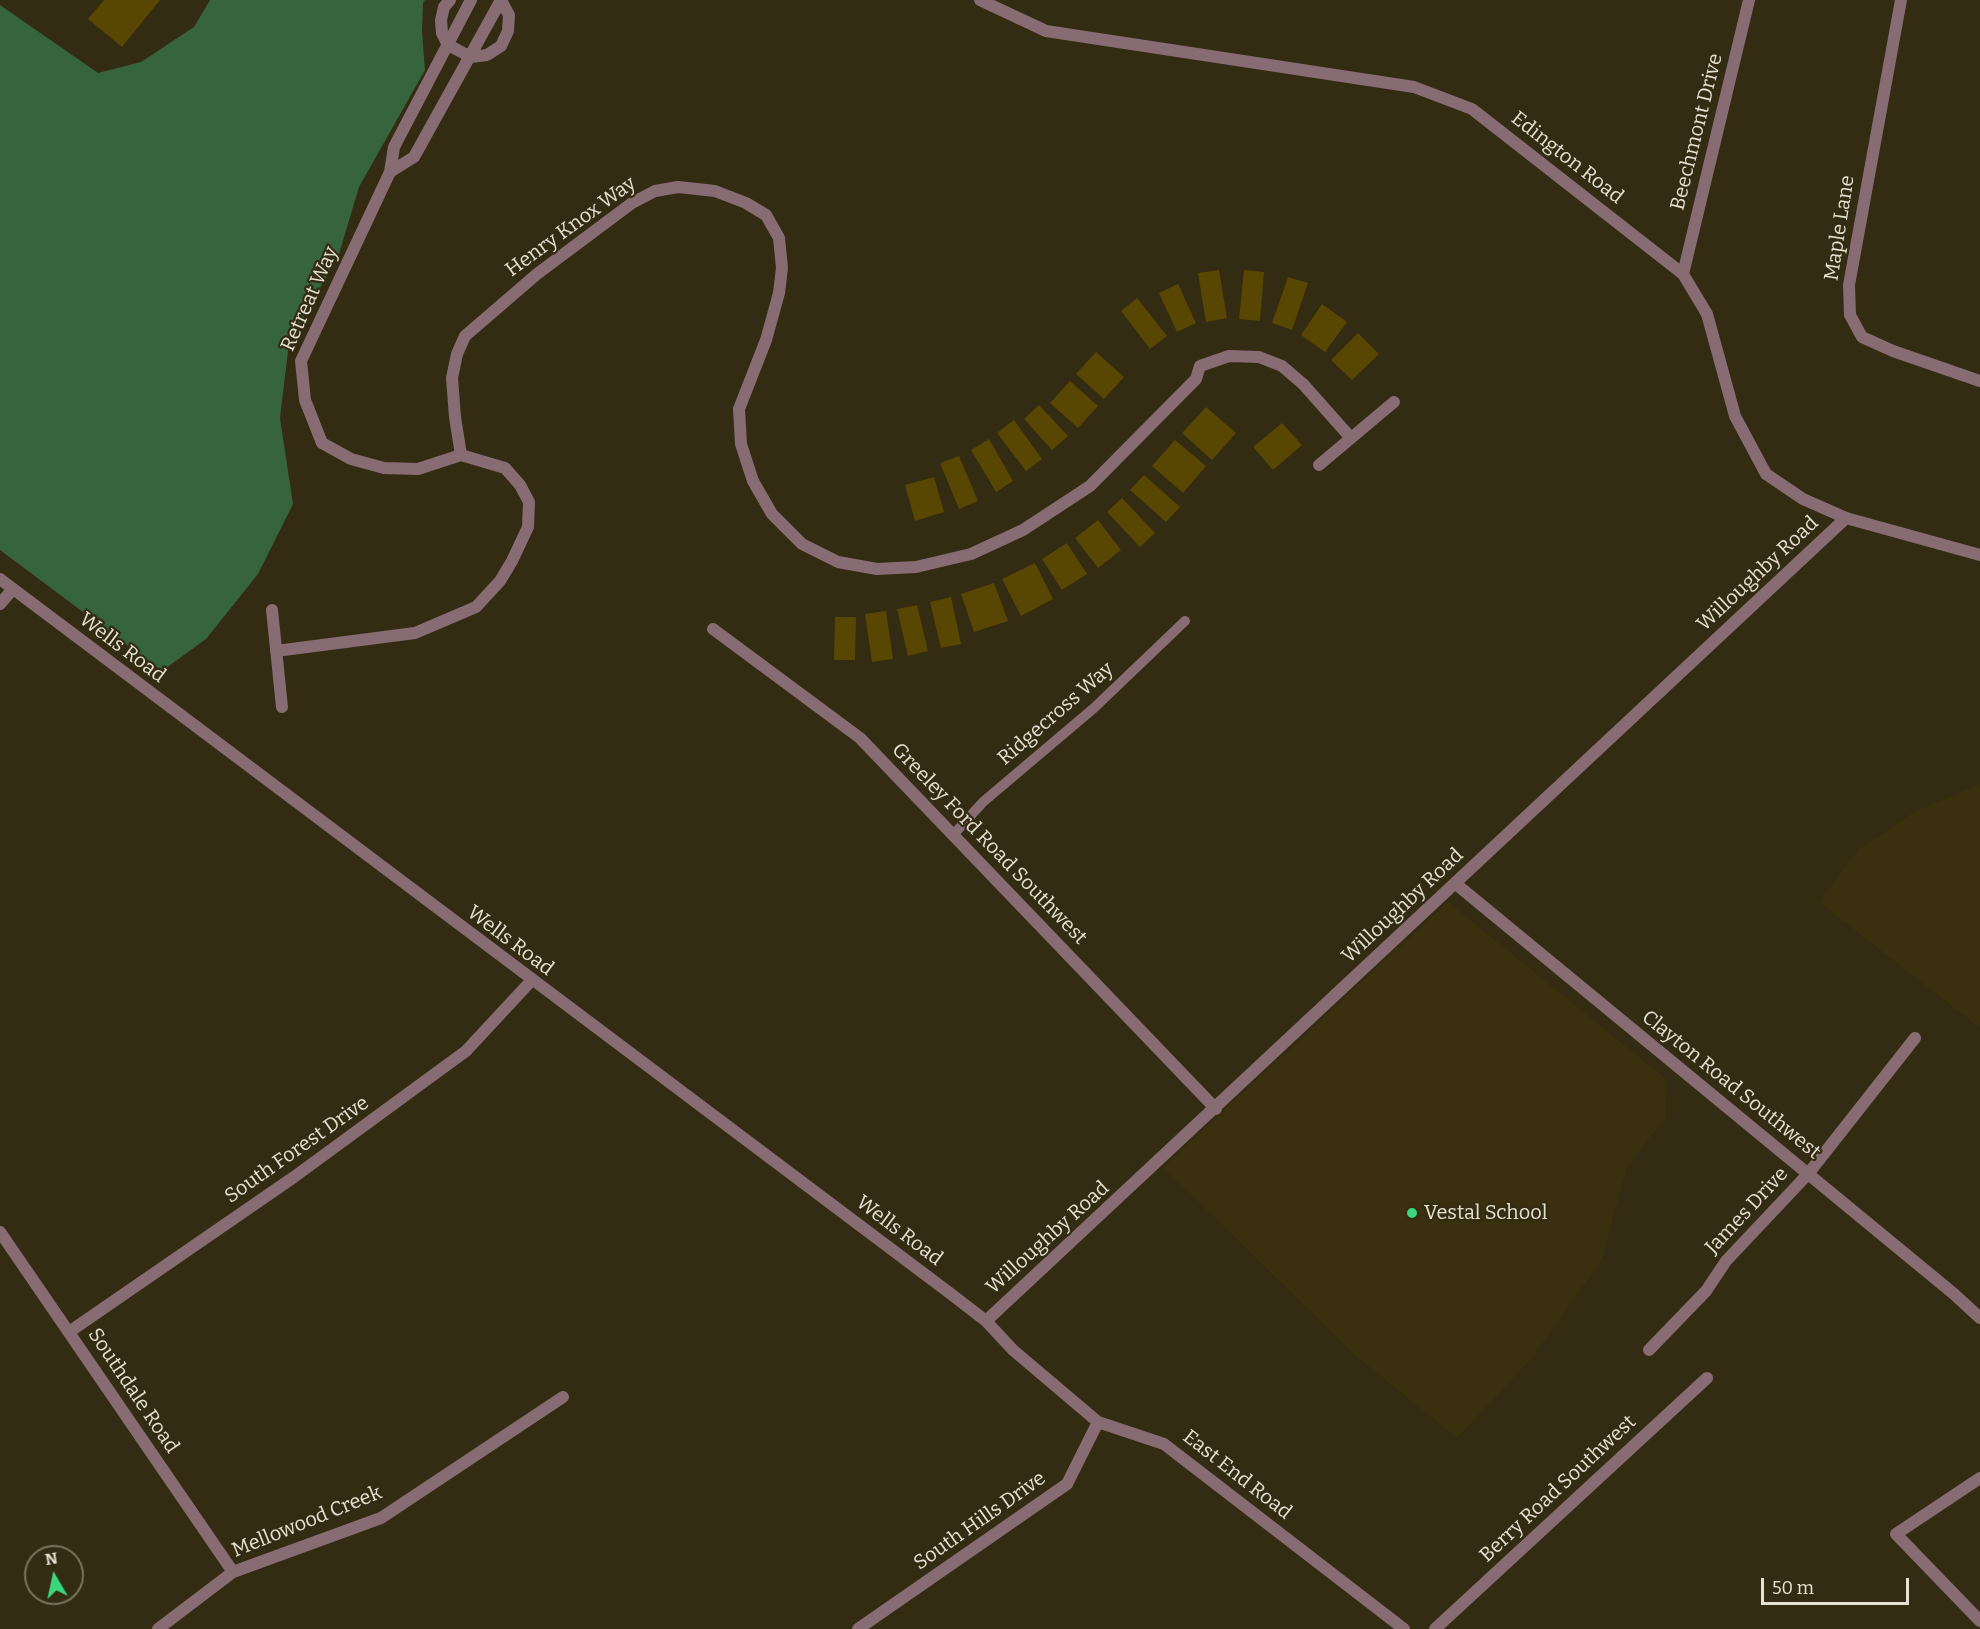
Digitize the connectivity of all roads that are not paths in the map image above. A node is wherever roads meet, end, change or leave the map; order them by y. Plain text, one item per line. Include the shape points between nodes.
1 (450, 0) edge
2 (471, 0) edge
3 (501, 0) edge
4 (980, 0) edge
5 (1749, 0) edge
6 (1901, 0) edge
7 (448, 45) junction
8 (471, 57) junction
9 (390, 172) junction
10 (1683, 274) junction
11 (1980, 381) edge
12 (1394, 402) dead end
13 (1351, 438) junction
14 (461, 455) junction
15 (1319, 465) dead end
16 (1846, 518) junction
17 (1980, 555) edge
18 (0, 579) edge
19 (12, 590) junction
20 (0, 604) edge
21 (272, 610) dead end
22 (1185, 621) dead end
23 (713, 629) dead end
24 (276, 651) junction
25 (282, 708) dead end
26 (953, 835) junction
27 (1456, 884) junction
28 (531, 981) junction
29 (1915, 1038) dead end
30 (1216, 1108) junction
31 (1808, 1174) junction
32 (0, 1232) edge
33 (1980, 1318) edge
34 (986, 1321) junction
35 (69, 1332) junction
36 (1649, 1350) dead end
37 (1707, 1378) dead end
38 (563, 1397) dead end
39 (1098, 1422) junction
40 (1980, 1478) edge
41 (233, 1572) junction
42 (1980, 1621) edge
43 (158, 1629) edge
44 (858, 1629) edge
45 (1404, 1629) edge
46 (1435, 1629) edge

1 - 7 street via 441,20
2 - 7 street, Retreat Way
3 - 8 street
3 - 8 street via 509,15 505,39 487,55
4 - 10 street, Edington Road via 1046,31 1414,87 1472,109
5 - 10 street, Beechmont Drive
6 - 11 street, Maple Lane via 1849,285 1850,315 1862,337
7 - 8 street
7 - 9 street, Retreat Way via 394,147
8 - 9 street via 414,157
9 - 14 street, Retreat Way via 301,361 303,393 322,442 351,459 384,468 418,469
10 - 16 street, Edington Road via 1707,314 1736,416 1766,474 1803,499
12 - 13 street
13 - 14 street, Henry Knox Way via 1304,384 1282,366 1259,357 1229,356 1200,366 1196,379 1090,486 1023,530 971,554 916,567 877,569 838,562 802,544 772,514 753,482 741,444 739,410 779,293 779,238 766,215 746,203 715,191 678,187 655,191 632,203 537,274 465,336 456,354 452,378
13 - 15 street
14 - 24 street via 505,468 529,502 528,527 501,581 476,607 415,633
16 - 17 street, Edington Road
16 - 27 street, Willoughby Road
18 - 19 street, Wells Road
19 - 20 street
19 - 28 street, Wells Road
21 - 24 street
22 - 26 lane, Ridgecross Way via 1094,708 983,802
23 - 26 street, Greeley Ford Road Southwest via 860,738
24 - 25 street
26 - 30 street, Greeley Ford Road Southwest
27 - 30 street, Willoughby Road
27 - 31 street, Clayton Road Southwest
28 - 34 street, Wells Road
28 - 35 street, South Forest Drive via 466,1052 294,1177
29 - 31 street, James Drive
30 - 34 street, Willoughby Road
31 - 33 street, Clayton Road Southwest
31 - 36 street, James Drive
32 - 35 street, Southdale Road
34 - 39 street, East End Road via 1013,1350
35 - 41 street, Southdale Road
37 - 46 street, Berry Road Southwest
38 - 41 street, Mellowood Creek via 381,1518
39 - 44 street, South Hills Drive via 1067,1484
39 - 45 street, East End Road via 1164,1444
40 - 42 street via 1896,1534
41 - 43 street, Mellowood Creek

